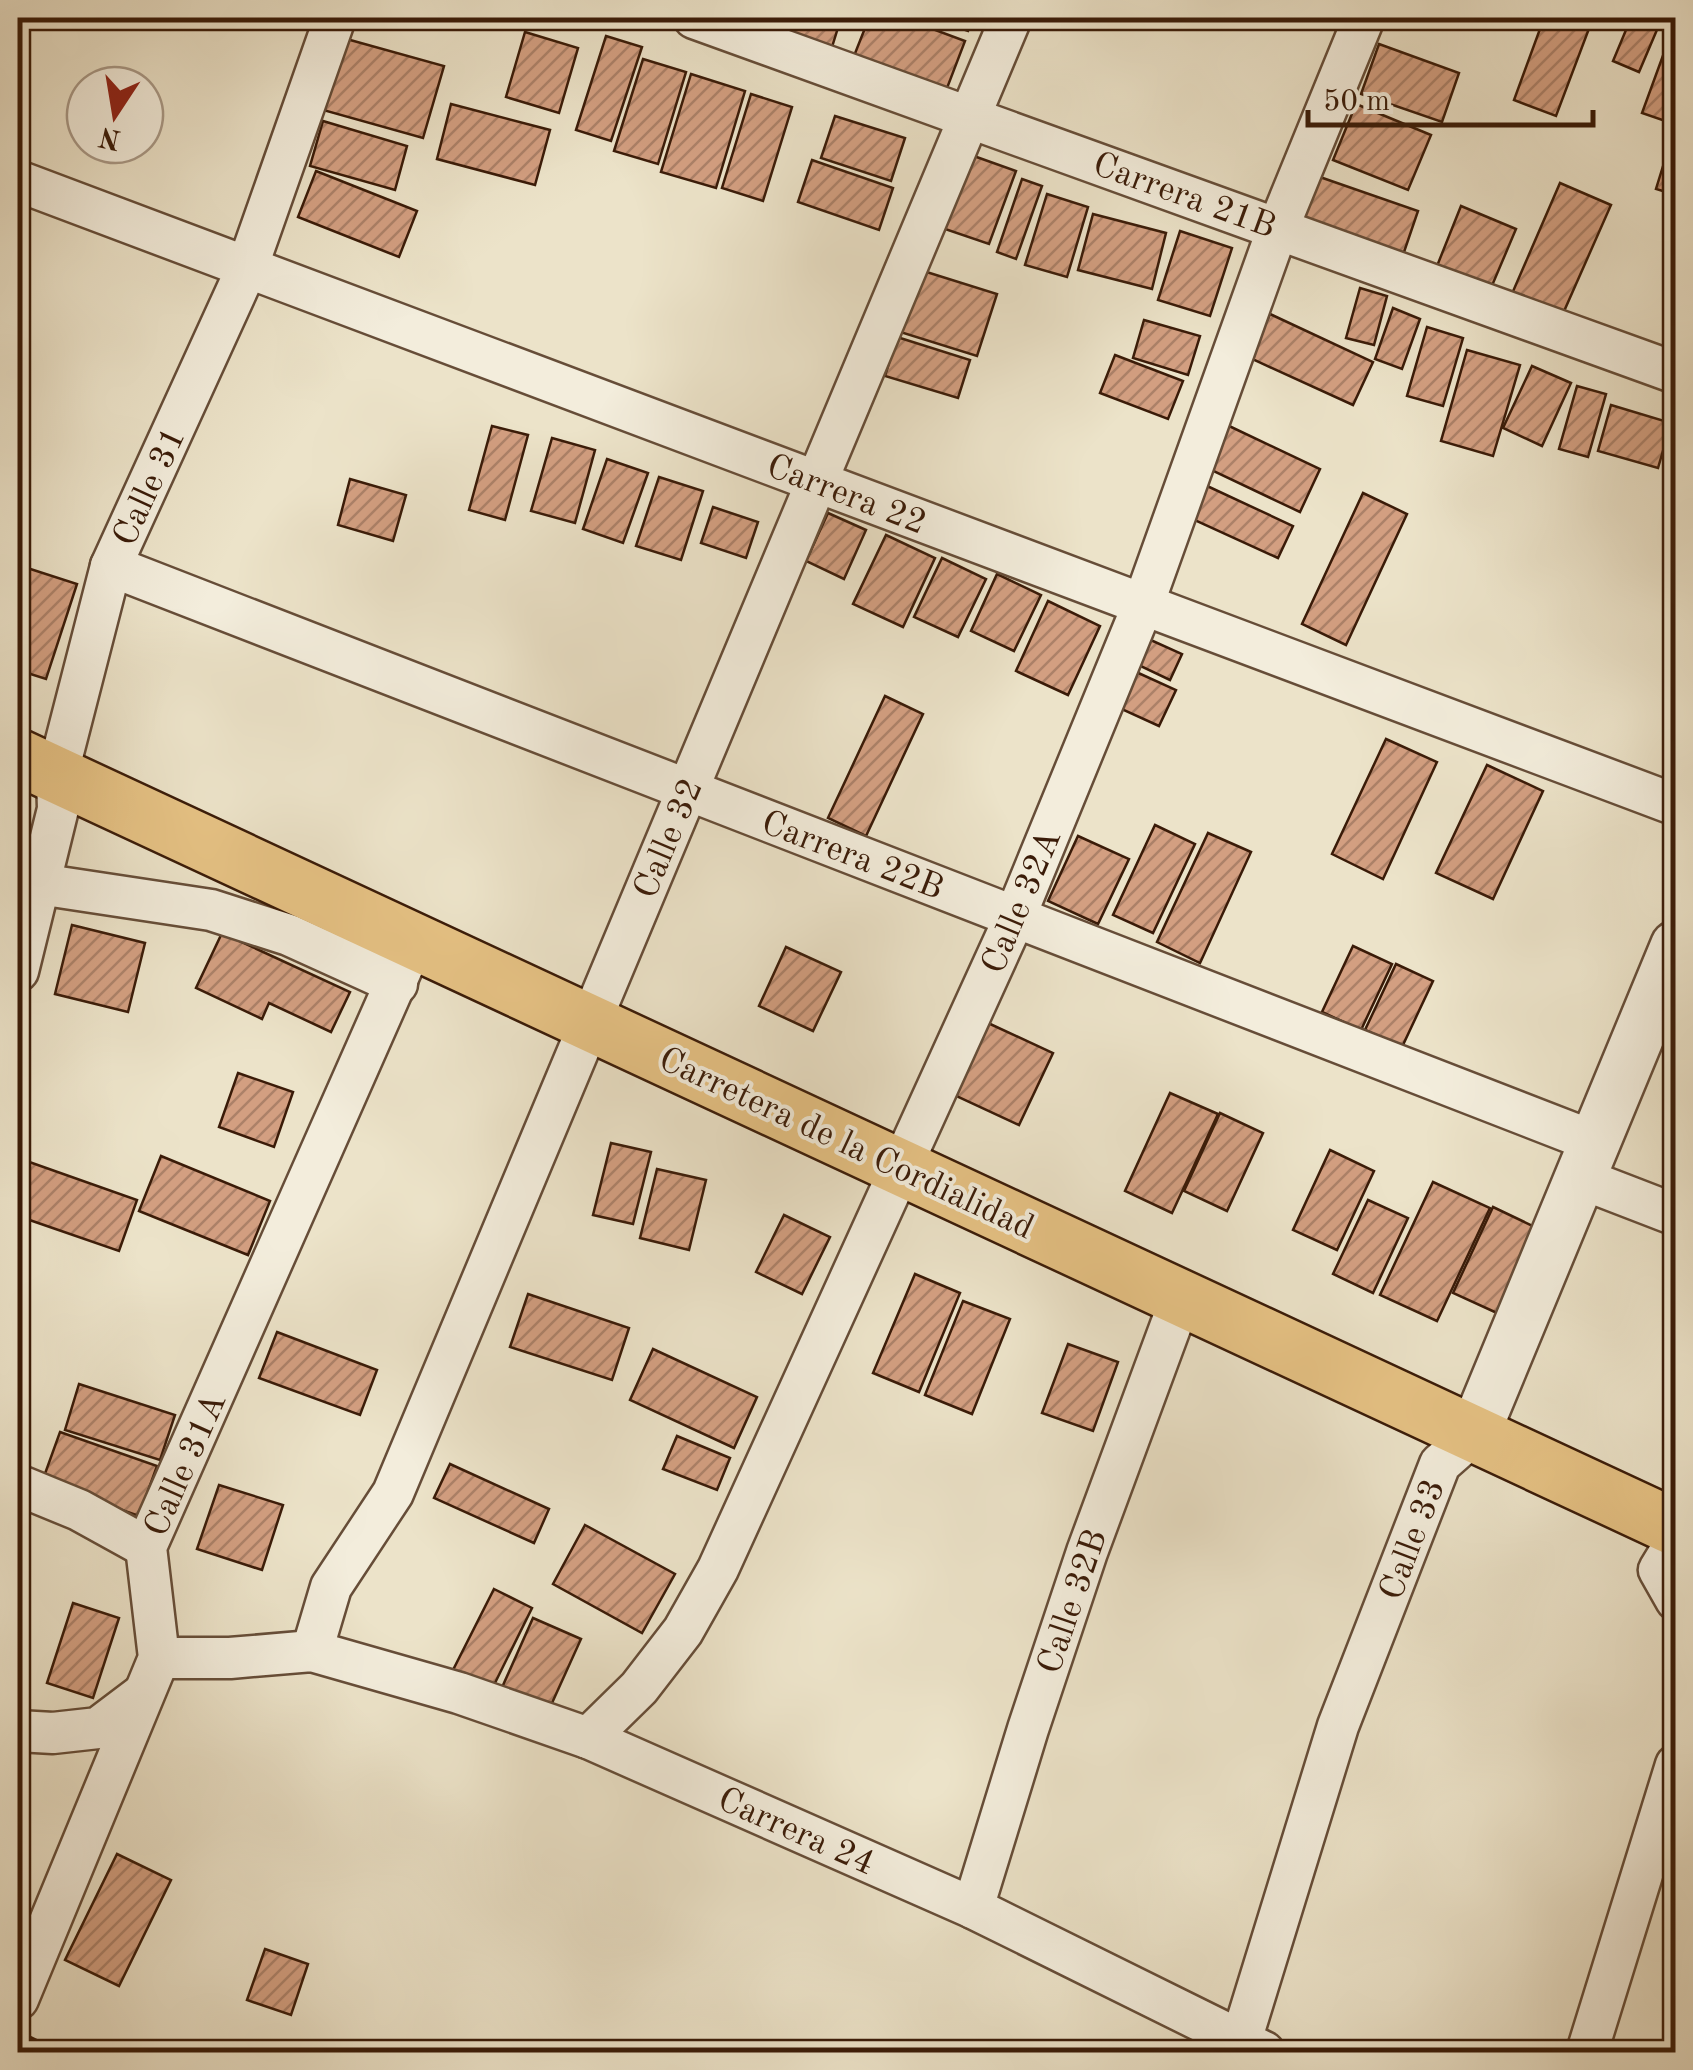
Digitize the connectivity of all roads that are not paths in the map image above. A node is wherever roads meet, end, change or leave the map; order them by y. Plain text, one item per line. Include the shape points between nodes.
1 (335, 18) edge
2 (694, 18) edge
3 (1010, 18) edge
4 (1364, 18) edge
5 (969, 116) junction
6 (18, 182) edge
7 (1278, 228) junction
8 (248, 268) junction
9 (1676, 373) edge
10 (816, 482) junction
11 (111, 566) junction
12 (1143, 605) junction
13 (37, 766) edge
14 (688, 790) junction
15 (1676, 806) edge
16 (39, 884) junction
17 (1015, 917) junction
18 (1676, 946) edge
19 (406, 963) junction
20 (18, 971) edge
21 (590, 1023) junction
22 (1587, 1160) junction
23 (902, 1168) junction
24 (1676, 1214) edge
25 (1182, 1298) junction
26 (1474, 1434) junction
27 (18, 1485) edge
28 (1676, 1528) edge
29 (1676, 1542) edge
30 (146, 1547) junction
31 (1676, 1600) edge
32 (312, 1651) junction
33 (152, 1675) junction
34 (18, 1731) edge
35 (588, 1738) junction
36 (1676, 1765) edge
37 (973, 1908) junction
38 (18, 1999) edge
39 (1252, 2048) edge
40 (1587, 2052) edge

1 - 8 street, Calle 31
2 - 5 street, Carrera 21B
3 - 5 street, Calle 32
4 - 7 street, Calle 32A
5 - 7 street, Carrera 21B
5 - 10 street, Calle 32
6 - 8 street, Carrera 22
7 - 9 street, Carrera 21B
7 - 12 street, Calle 32A
8 - 10 street, Carrera 22
8 - 11 street, Calle 31
10 - 12 street, Carrera 22
10 - 14 street, Calle 32
11 - 13 street, Calle 31
11 - 14 street, Carrera 22B
12 - 15 street, Carrera 22
12 - 17 street, Calle 32A
13 - 16 street, Calle 31 via 58,809
13 - 19 highway, Carretera de la Cordialidad
14 - 17 street, Carrera 22B
14 - 21 street, Calle 32
16 - 19 street via 211,910
16 - 20 street, Calle 31
17 - 22 street, Carrera 22B
17 - 23 street, Calle 32A
18 - 22 street, Calle 33
19 - 21 highway, Carretera de la Cordialidad
19 - 30 street, Calle 31A
21 - 23 highway, Carretera de la Cordialidad
21 - 32 street, Calle 32 via 393,1493 331,1587
22 - 24 street, Carrera 22B
22 - 26 street, Calle 33
23 - 25 highway, Carretera de la Cordialidad
23 - 35 street, Calle 32A via 718,1569 683,1631
25 - 26 highway, Carretera de la Cordialidad
25 - 37 street, Calle 32B via 1087,1552
26 - 28 highway, Carretera de la Cordialidad
26 - 39 street, Calle 33 via 1440,1464 1338,1726
27 - 30 street
29 - 31 street via 1659,1570
30 - 33 street, Calle 31A
32 - 33 street via 230,1658
32 - 35 street, Carrera 24 via 460,1692
33 - 34 street via 98,1728
33 - 38 street, Calle 31A
35 - 37 street, Carrera 24
36 - 40 street
37 - 39 street, Carrera 24

